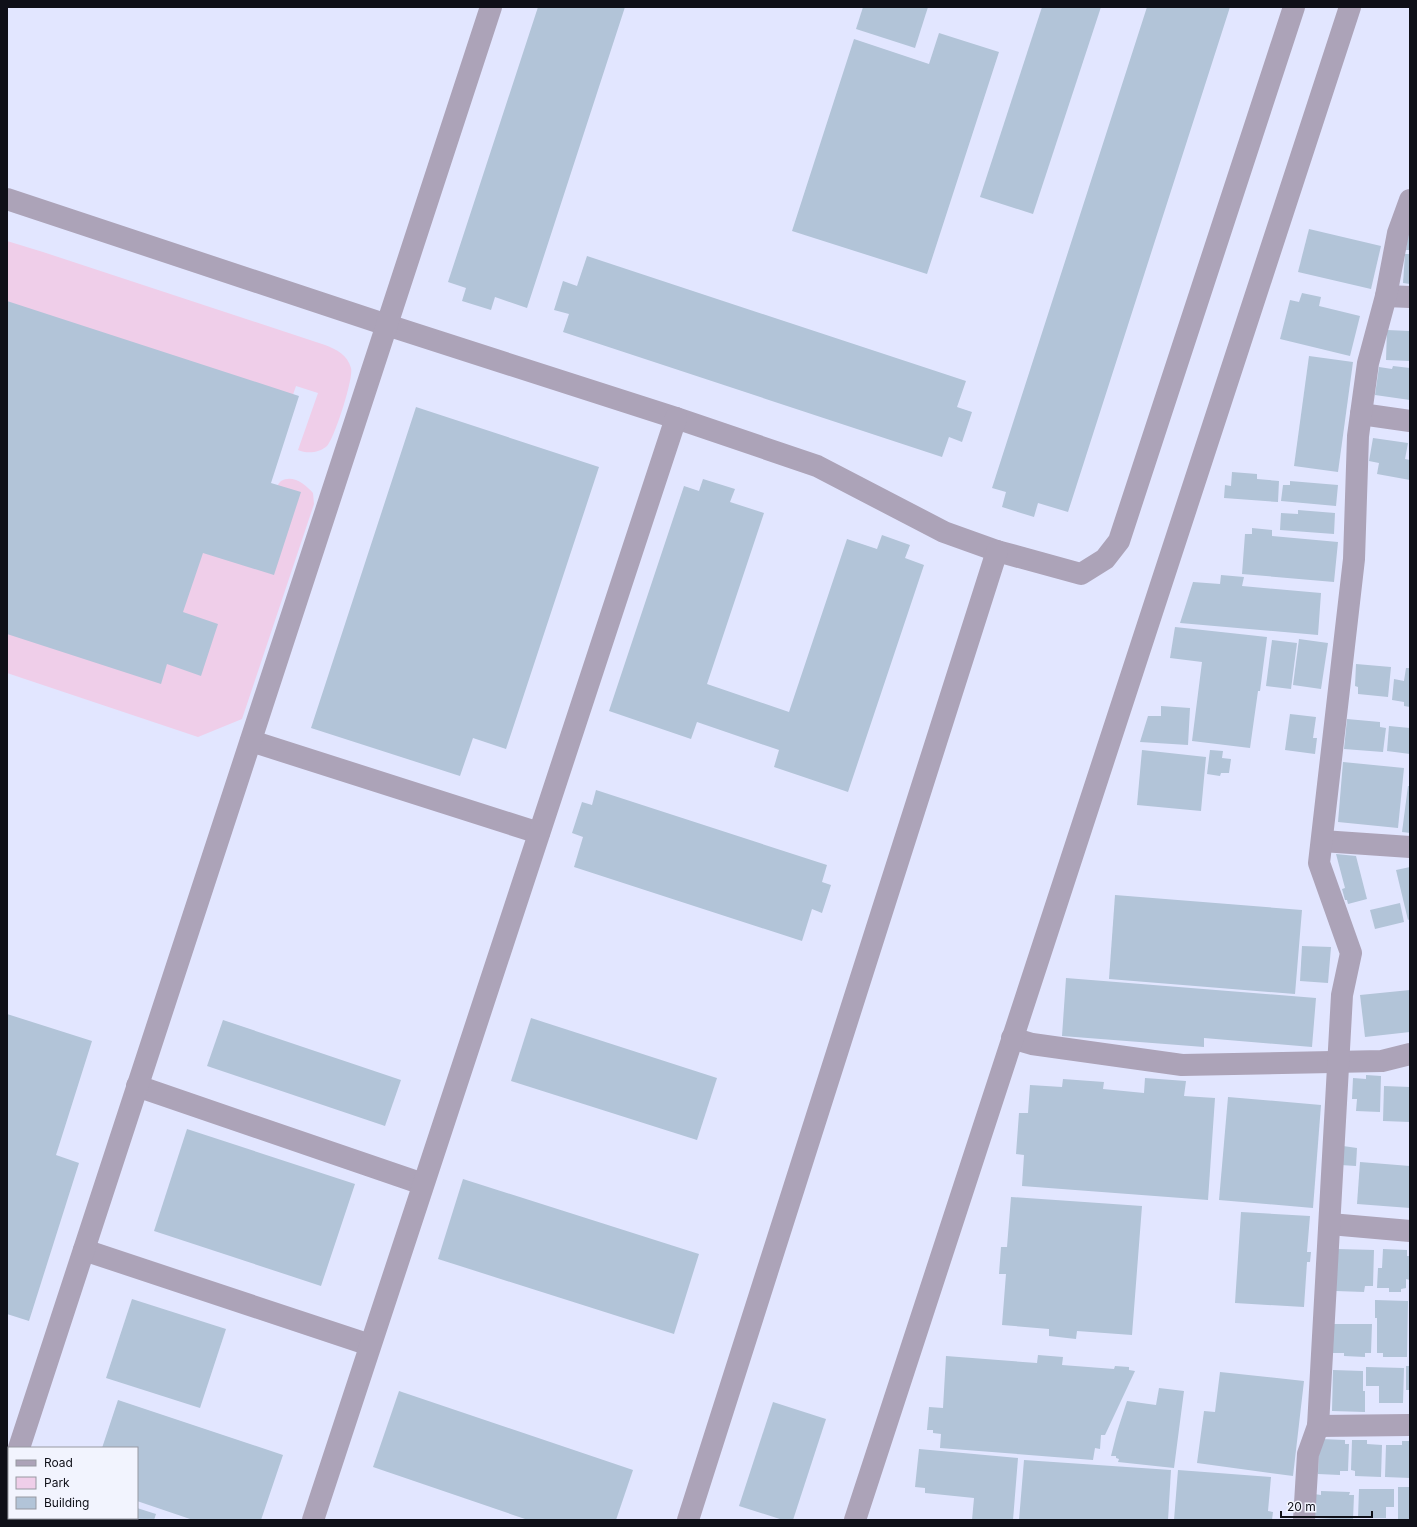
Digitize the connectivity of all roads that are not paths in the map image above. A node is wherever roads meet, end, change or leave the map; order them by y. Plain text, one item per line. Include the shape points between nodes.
1 (491, 7) edge
2 (1294, 7) edge
3 (1350, 7) edge
4 (7, 199) edge
5 (1410, 200) edge
6 (1386, 296) junction
7 (1410, 297) edge
8 (387, 325) junction
9 (1361, 414) junction
10 (676, 418) junction
11 (1410, 421) edge
12 (997, 551) junction
13 (250, 741) junction
14 (539, 833) junction
15 (1322, 841) junction
16 (1410, 847) edge
17 (1012, 1038) junction
18 (1410, 1054) edge
19 (1340, 1062) junction
20 (137, 1086) junction
21 (423, 1184) junction
22 (1330, 1224) junction
23 (1410, 1231) edge
24 (84, 1250) junction
25 (370, 1345) junction
26 (1410, 1425) edge
27 (1318, 1426) junction
28 (19, 1447) edge
29 (313, 1520) edge
30 (688, 1520) edge
31 (855, 1520) edge
32 (1304, 1520) edge

1 - 8 street
2 - 12 street via 1119,541 1105,560 1081,574
3 - 17 street
4 - 8 street
5 - 6 street via 1398,233
6 - 7 street
6 - 9 street via 1368,363
8 - 10 street
8 - 13 street
9 - 11 street
9 - 15 street via 1354,559
10 - 12 street via 816,466 944,532
10 - 14 street
12 - 30 street
13 - 14 street
13 - 20 street
14 - 21 street
15 - 16 street
15 - 19 street via 1319,863 1350,953 1342,995
17 - 19 street via 1032,1044 1182,1065
17 - 31 street
18 - 19 street via 1382,1061
19 - 22 street
20 - 21 street
20 - 24 street
21 - 25 street
22 - 23 street
22 - 27 street
24 - 25 street
24 - 28 street
25 - 29 street
26 - 27 street
27 - 32 street via 1308,1454

